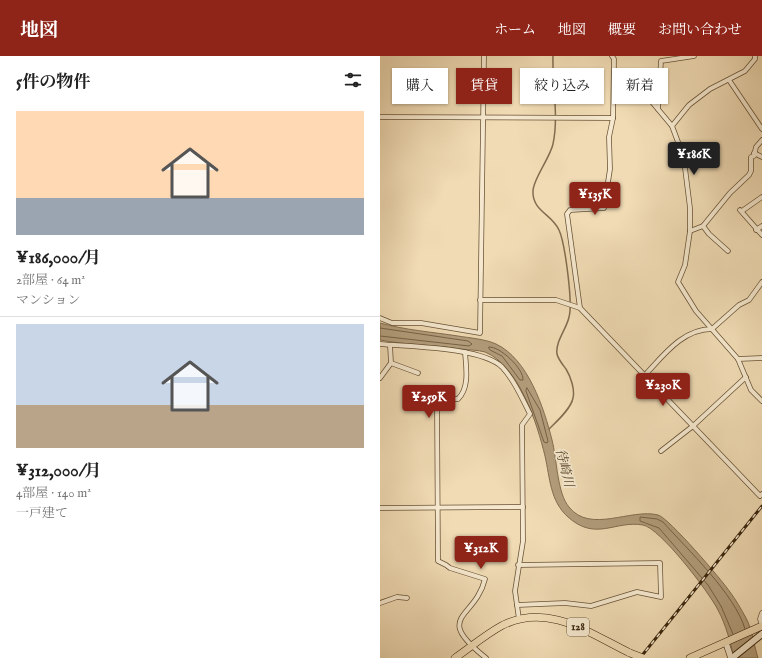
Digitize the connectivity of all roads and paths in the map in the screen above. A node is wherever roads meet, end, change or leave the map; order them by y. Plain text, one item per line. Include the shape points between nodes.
1 (484, 56) edge
2 (612, 56) edge
3 (694, 56) edge
4 (755, 56) edge
5 (613, 68) edge
6 (729, 80) junction
7 (614, 104) edge
8 (654, 104) edge
9 (658, 109) junction
10 (380, 117) edge
11 (483, 118) junction
12 (613, 118) junction
13 (672, 126) junction
14 (762, 129) edge
15 (762, 140) edge
16 (754, 153) junction
17 (762, 157) edge
18 (762, 197) edge
19 (703, 226) junction
20 (762, 226) edge
21 (756, 230) junction
22 (690, 231) junction
23 (762, 235) edge
24 (728, 251) dead end
25 (762, 282) edge
26 (480, 300) junction
27 (578, 307) junction
28 (380, 318) edge
29 (712, 329) junction
30 (380, 344) edge
31 (390, 345) junction
32 (465, 352) junction
33 (738, 358) junction
34 (762, 358) edge
35 (391, 363) junction
36 (418, 373) dead end
37 (644, 376) junction
38 (746, 377) junction
39 (380, 378) edge
40 (762, 401) edge
41 (693, 426) junction
42 (661, 451) dead end
43 (762, 494) edge
44 (380, 508) edge
45 (438, 508) junction
46 (523, 508) junction
47 (518, 565) junction
48 (407, 598) dead end
49 (380, 603) edge
50 (517, 605) junction
51 (762, 613) edge
52 (519, 619) junction
53 (760, 627) edge
54 (760, 636) edge
55 (728, 642) junction
56 (471, 646) junction
57 (733, 657) edge
58 (455, 658) edge
59 (486, 658) edge
60 (643, 658) edge
61 (690, 658) edge

1 - 11 street
2 - 5 street
3 - 9 street via 661,61
4 - 6 street via 745,71
6 - 13 street via 710,89 689,105
6 - 14 street
7 - 12 street
8 - 9 street
9 - 13 street
10 - 11 street
11 - 12 street
11 - 26 street
12 - 27 street via 609,137 610,169 604,208 570,210 567,214
13 - 22 street via 685,168
15 - 16 street
16 - 17 street
16 - 19 street via 751,157 749,175 730,193
18 - 21 street via 741,211
19 - 22 street
19 - 24 street via 708,234
20 - 21 street
21 - 23 street
22 - 29 street via 685,265 678,282 696,311
25 - 29 street via 749,300 739,305
26 - 27 street via 556,300
26 - 28 street via 480,333 420,323 392,323
27 - 37 street
29 - 33 street
29 - 37 street via 689,334 678,341
30 - 31 street
31 - 32 street
31 - 35 street
32 - 45 street via 464,391 458,399 441,399 437,403
32 - 46 street via 486,356 501,366 530,414 522,425
33 - 34 street
33 - 38 street
35 - 36 street
35 - 39 street
37 - 41 street
38 - 40 street via 751,390
38 - 41 street
41 - 42 street
41 - 43 street via 760,496
44 - 45 street
45 - 46 street
45 - 56 street via 438,562 485,579 480,594 463,613 459,622
46 - 47 street via 523,541
47 - 50 street via 515,591
47 - 50 street via 660,563 661,597 637,592 591,606 565,603
48 - 49 street via 397,596
50 - 52 street
51 - 53 street
52 - 56 highway, 128 via 503,625
52 - 60 highway, 128, bridge via 542,616 564,620
53 - 55 highway
54 - 57 main road
55 - 57 street
55 - 61 highway
56 - 58 highway, 128
56 - 59 street

